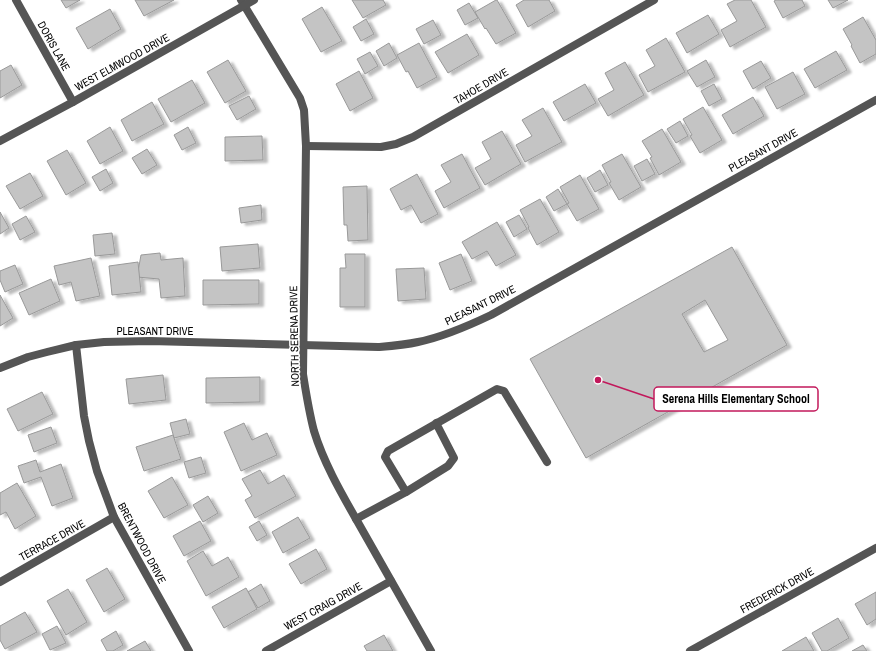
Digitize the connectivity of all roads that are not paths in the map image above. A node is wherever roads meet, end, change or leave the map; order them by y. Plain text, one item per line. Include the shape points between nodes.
1 (16, 0) edge
2 (254, 0) edge
3 (654, 0) edge
4 (242, 3) edge
5 (876, 100) edge
6 (73, 102) junction
7 (0, 141) edge
8 (306, 146) junction
9 (303, 344) junction
10 (76, 345) junction
11 (0, 368) edge
12 (436, 424) junction
13 (547, 462) dead end
14 (406, 492) junction
15 (114, 517) junction
16 (356, 518) junction
17 (876, 548) edge
18 (391, 581) junction
19 (0, 582) edge
20 (189, 651) edge
21 (266, 651) edge
22 (431, 651) edge
23 (690, 651) edge

1 - 6 street, DORIS LANE
2 - 4 street, WEST ELMWOOD DRIVE
3 - 8 street, TAHOE DRIVE via 396,144 381,147
4 - 6 street, WEST ELMWOOD DRIVE
4 - 8 street, NORTH SERENA DRIVE via 300,98 304,110
5 - 9 street, PLEASANT DRIVE via 471,324 438,337 397,345
6 - 7 street, WEST ELMWOOD DRIVE
8 - 9 street, NORTH SERENA DRIVE
9 - 10 street, PLEASANT DRIVE via 150,341
9 - 16 street, NORTH SERENA DRIVE via 303,374 314,431 323,455
10 - 11 street, PLEASANT DRIVE via 28,357
10 - 15 street, BRENTWOOD DRIVE via 88,435 97,471
12 - 13 street via 497,389 504,391
12 - 14 street via 454,458 448,466
12 - 14 street via 388,451 385,457
14 - 16 street
15 - 19 street, TERRACE DRIVE
15 - 20 street, BRENTWOOD DRIVE
16 - 18 street, NORTH SERENA DRIVE
17 - 23 street, FREDERICK DRIVE
18 - 21 street, WEST CRAIG DRIVE
18 - 22 street, NORTH SERENA DRIVE

